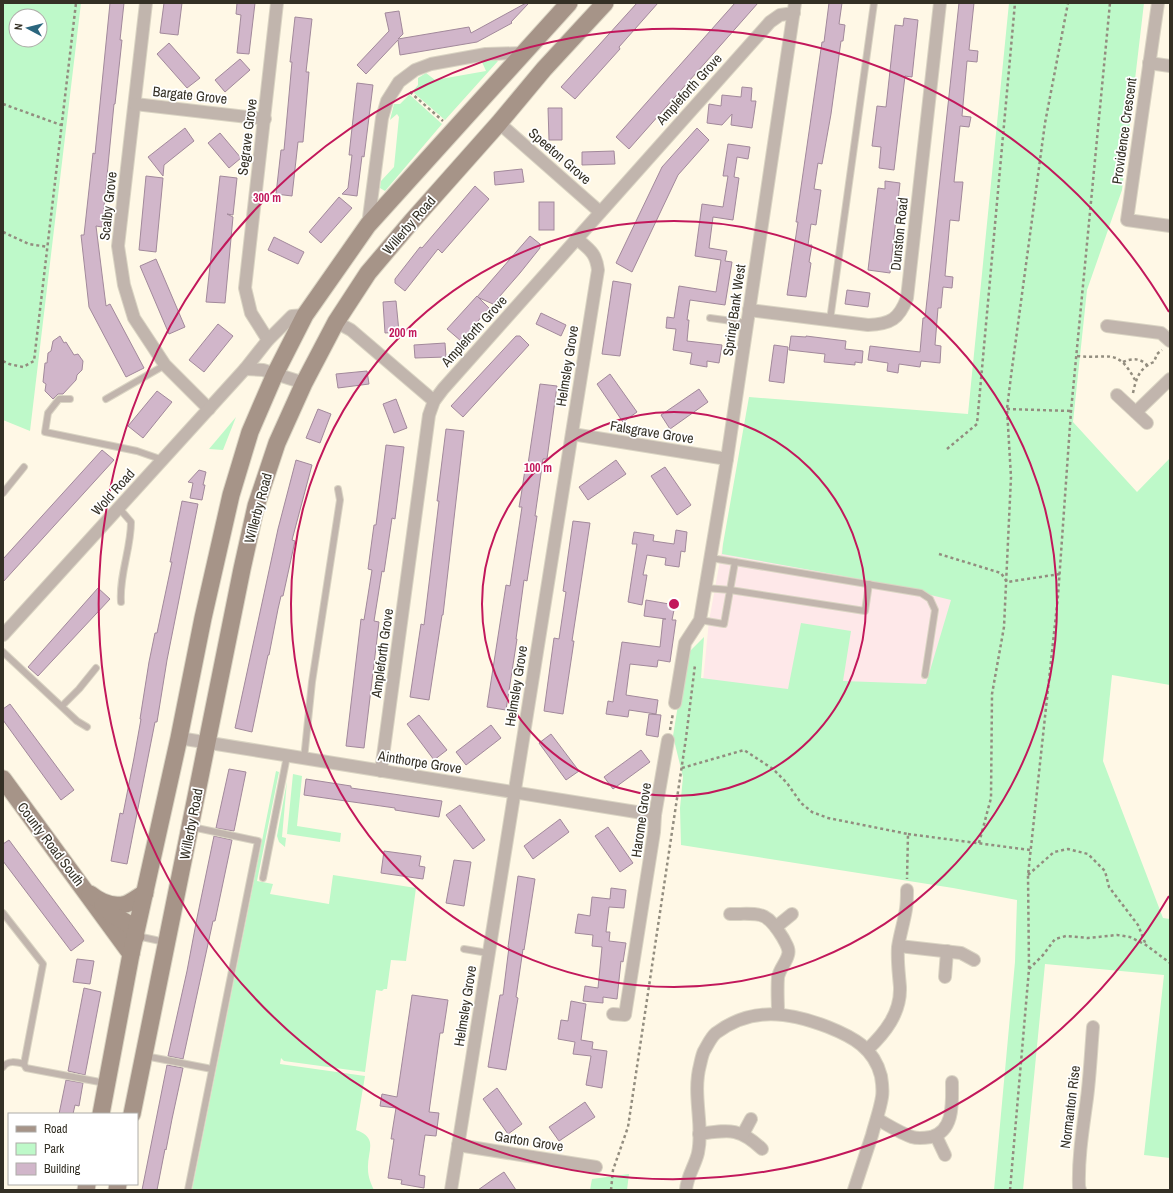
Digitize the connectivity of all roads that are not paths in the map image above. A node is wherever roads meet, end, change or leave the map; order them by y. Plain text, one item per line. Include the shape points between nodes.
1 (146, 3) edge
2 (277, 3) edge
3 (568, 3) edge
4 (605, 3) edge
5 (874, 3) edge
6 (940, 3) edge
7 (1158, 3) edge
8 (794, 8) edge
9 (524, 53) junction
10 (1149, 63) junction
11 (1170, 66) edge
12 (135, 104) junction
13 (265, 119) junction
14 (500, 123) junction
15 (600, 212) junction
16 (368, 225) junction
17 (1170, 226) edge
18 (577, 239) junction
19 (749, 310) junction
20 (305, 315) junction
21 (710, 318) dead end
22 (830, 320) junction
23 (336, 322) junction
24 (747, 323) junction
25 (1107, 326) dead end
26 (268, 340) junction
27 (1168, 344) edge
28 (165, 365) junction
29 (245, 369) junction
30 (275, 374) junction
31 (1170, 379) edge
32 (304, 383) junction
33 (70, 399) dead end
34 (106, 399) dead end
35 (1121, 399) road end
36 (434, 401) junction
37 (209, 409) junction
38 (1136, 412) junction
39 (1147, 423) dead end
40 (572, 434) junction
41 (727, 459) junction
42 (162, 460) junction
43 (24, 467) dead end
44 (338, 489) dead end
45 (3, 493) edge
46 (119, 508) junction
47 (711, 558) junction
48 (735, 562) junction
49 (869, 584) junction
50 (706, 588) junction
51 (730, 590) junction
52 (121, 602) dead end
53 (700, 620) junction
54 (3, 635) edge
55 (3, 652) edge
56 (96, 668) dead end
57 (925, 676) dead end
58 (675, 703) road end
59 (62, 706) junction
60 (87, 727) dead end
61 (179, 738) junction
62 (668, 740) road end
63 (207, 744) junction
64 (287, 756) junction
65 (304, 759) junction
66 (381, 771) junction
67 (3, 779) edge
68 (514, 793) junction
69 (656, 815) junction
70 (190, 827) junction
71 (263, 878) dead end
72 (907, 890) road end
73 (145, 893) junction
74 (92, 896) junction
75 (3, 913) edge
76 (730, 914) dead end
77 (792, 914) dead end
78 (776, 927) junction
79 (136, 936) junction
80 (167, 943) junction
81 (898, 946) junction
82 (464, 949) dead end
83 (947, 951) junction
84 (488, 953) junction
85 (131, 954) junction
86 (974, 960) dead end
87 (945, 977) dead end
88 (613, 1014) dead end
89 (778, 1014) junction
90 (1093, 1027) dead end
91 (867, 1050) junction
92 (144, 1055) junction
93 (24, 1064) junction
94 (3, 1067) edge
95 (212, 1069) junction
96 (952, 1082) dead end
97 (107, 1083) junction
98 (101, 1113) edge
99 (132, 1113) edge
100 (751, 1119) dead end
101 (877, 1119) junction
102 (699, 1134) junction
103 (743, 1134) junction
104 (936, 1136) junction
105 (458, 1145) junction
106 (762, 1149) dead end
107 (945, 1155) dead end
108 (596, 1167) dead end
109 (188, 1190) edge
110 (451, 1190) edge
111 (686, 1190) edge
112 (854, 1190) edge
113 (1080, 1190) edge

1 - 12 street, Scalby Grove
2 - 13 street, Segrave Grove
3 - 9 street, Willerby Road
4 - 14 street, Willerby Road via 544,69
5 - 22 lane
6 - 22 street, Dunston Road via 907,298 902,310 893,319 881,324 868,325
7 - 10 street, Providence Crescent
8 - 15 street, Ampleforth Grove via 770,22
8 - 19 street, Spring Bank West
9 - 16 street, Willerby Road
9 - 16 street via 486,54 431,64 416,70 399,82 387,102 382,118
10 - 11 street
10 - 17 street, Providence Crescent via 1127,220
12 - 13 street, Bargate Grove
12 - 28 street, Scalby Grove via 118,246 124,285 134,318
13 - 26 street, Segrave Grove via 245,288 251,313
14 - 15 street, Speeton Grove
14 - 23 street, Willerby Road via 368,273
15 - 18 street, Ampleforth Grove
16 - 20 street, Willerby Road
18 - 36 street, Ampleforth Grove
18 - 40 street, Helmsley Grove via 592,251 598,270
19 - 22 street, Dunston Road
19 - 24 street, Spring Bank West
20 - 26 street, Wold Road via 292,316
20 - 30 street, Willerby Road
21 - 24 lane
23 - 32 street, Willerby Road
23 - 36 street via 351,330
24 - 41 street, Spring Bank West
25 - 27 street via 1161,333
26 - 29 street, Wold Road
28 - 34 lane
28 - 37 street, Scalby Grove
29 - 30 street
29 - 37 street, Wold Road
30 - 32 street
30 - 61 street, Willerby Road via 250,432 230,495
31 - 38 street
32 - 63 street, Willerby Road via 277,443 256,506
33 - 42 lane via 59,399 48,413 45,432 137,451
35 - 38 street
36 - 66 street, Ampleforth Grove via 429,415
37 - 42 street, Wold Road
38 - 39 street
40 - 41 street, Falsgrave Grove
40 - 68 street, Helmsley Grove
41 - 47 street, Spring Bank West
42 - 46 street, Wold Road
43 - 45 lane
44 - 65 lane via 340,500 312,682
46 - 52 lane via 131,522 120,590
46 - 54 street, Wold Road
47 - 48 lane
47 - 50 street, Spring Bank West
48 - 49 lane
48 - 51 lane
49 - 51 lane via 865,611
49 - 57 lane via 921,593 930,598 935,610
50 - 51 lane
50 - 53 street, Spring Bank West
51 - 53 lane via 724,624
53 - 58 street via 685,643
55 - 59 lane
56 - 59 lane
59 - 60 lane
61 - 63 street, Ainthorpe Grove
61 - 73 street, Willerby Road
62 - 69 street, Harome Grove
63 - 64 street, Ainthorpe Grove
63 - 70 street, Willerby Road
64 - 65 street, Ainthorpe Grove
64 - 71 lane
65 - 66 street, Ainthorpe Grove
66 - 68 street, Ainthorpe Grove
67 - 74 street, County Road South
68 - 69 street, Ainthorpe Grove
68 - 84 street, Helmsley Grove
69 - 88 street, Harome Grove via 625,1016
70 - 80 street, Willerby Road
70 - 95 lane via 258,841
72 - 81 street
73 - 74 street via 125,904 110,904
73 - 79 street, Willerby Road
74 - 79 street, County Road South via 113,915 129,924
74 - 85 street, County Road South
75 - 93 lane via 43,964
76 - 78 street via 756,914 768,917
77 - 78 street
78 - 89 street via 788,947 788,955 778,978
79 - 80 lane
79 - 85 street, Willerby Road
80 - 92 street, Willerby Road
81 - 83 street
81 - 91 street via 898,1005 891,1022
82 - 84 lane
83 - 86 street via 962,953
83 - 87 street
84 - 105 street, Helmsley Grove
85 - 97 street, Willerby Road
89 - 91 street via 816,1023 849,1036
89 - 102 street via 758,1015 738,1021 715,1034 703,1053 698,1074 696,1099
90 - 113 street, Normanton Rise via 1078,1166
91 - 101 street via 876,1063 881,1077 883,1096
92 - 95 lane
92 - 99 street, Willerby Road
93 - 94 lane via 11,1062
93 - 97 lane via 26,1068
95 - 109 lane
96 - 104 street via 951,1117
97 - 98 street, Willerby Road
100 - 103 street
101 - 104 street via 913,1138
101 - 112 street
102 - 103 street via 733,1131
102 - 111 street via 698,1153 687,1180
103 - 106 street
104 - 107 street
105 - 108 street, Garton Grove
105 - 110 street, Helmsley Grove

